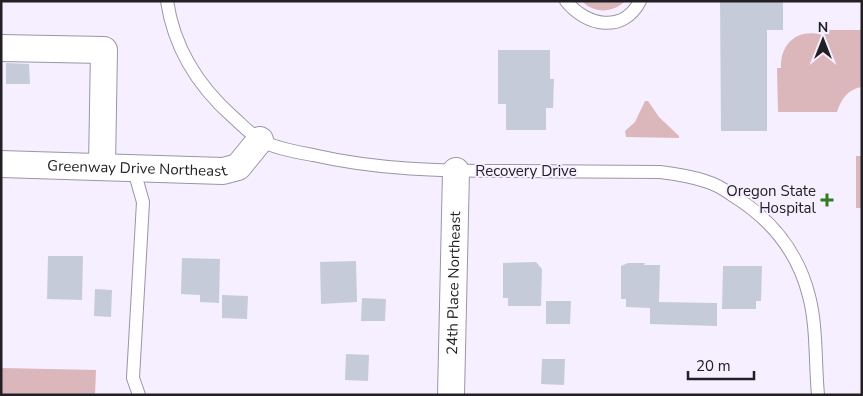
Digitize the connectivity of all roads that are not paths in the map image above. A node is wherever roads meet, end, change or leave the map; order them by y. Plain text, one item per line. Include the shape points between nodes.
1 (167, 1) edge
2 (566, 1) edge
3 (640, 1) edge
4 (1, 48) edge
5 (260, 140) junction
6 (1, 164) edge
7 (102, 166) junction
8 (133, 167) junction
9 (456, 171) junction
10 (139, 395) edge
11 (451, 395) edge
12 (818, 395) edge

1 - 5 lane, Recovery Drive via 180,47 201,85
2 - 3 lane via 575,12 600,23 614,22 627,16
4 - 7 street via 104,50
5 - 8 street, Greenway Drive Northeast via 238,167 222,171
5 - 9 lane, Recovery Drive via 337,161 378,167
6 - 7 street, Greenway Drive Northeast
7 - 8 street, Greenway Drive Northeast
8 - 10 lane via 143,202 133,378
9 - 11 street, 24th Place Northeast
9 - 12 lane, Recovery Drive via 681,174 707,181 746,203 764,217 793,253 802,275 812,318

